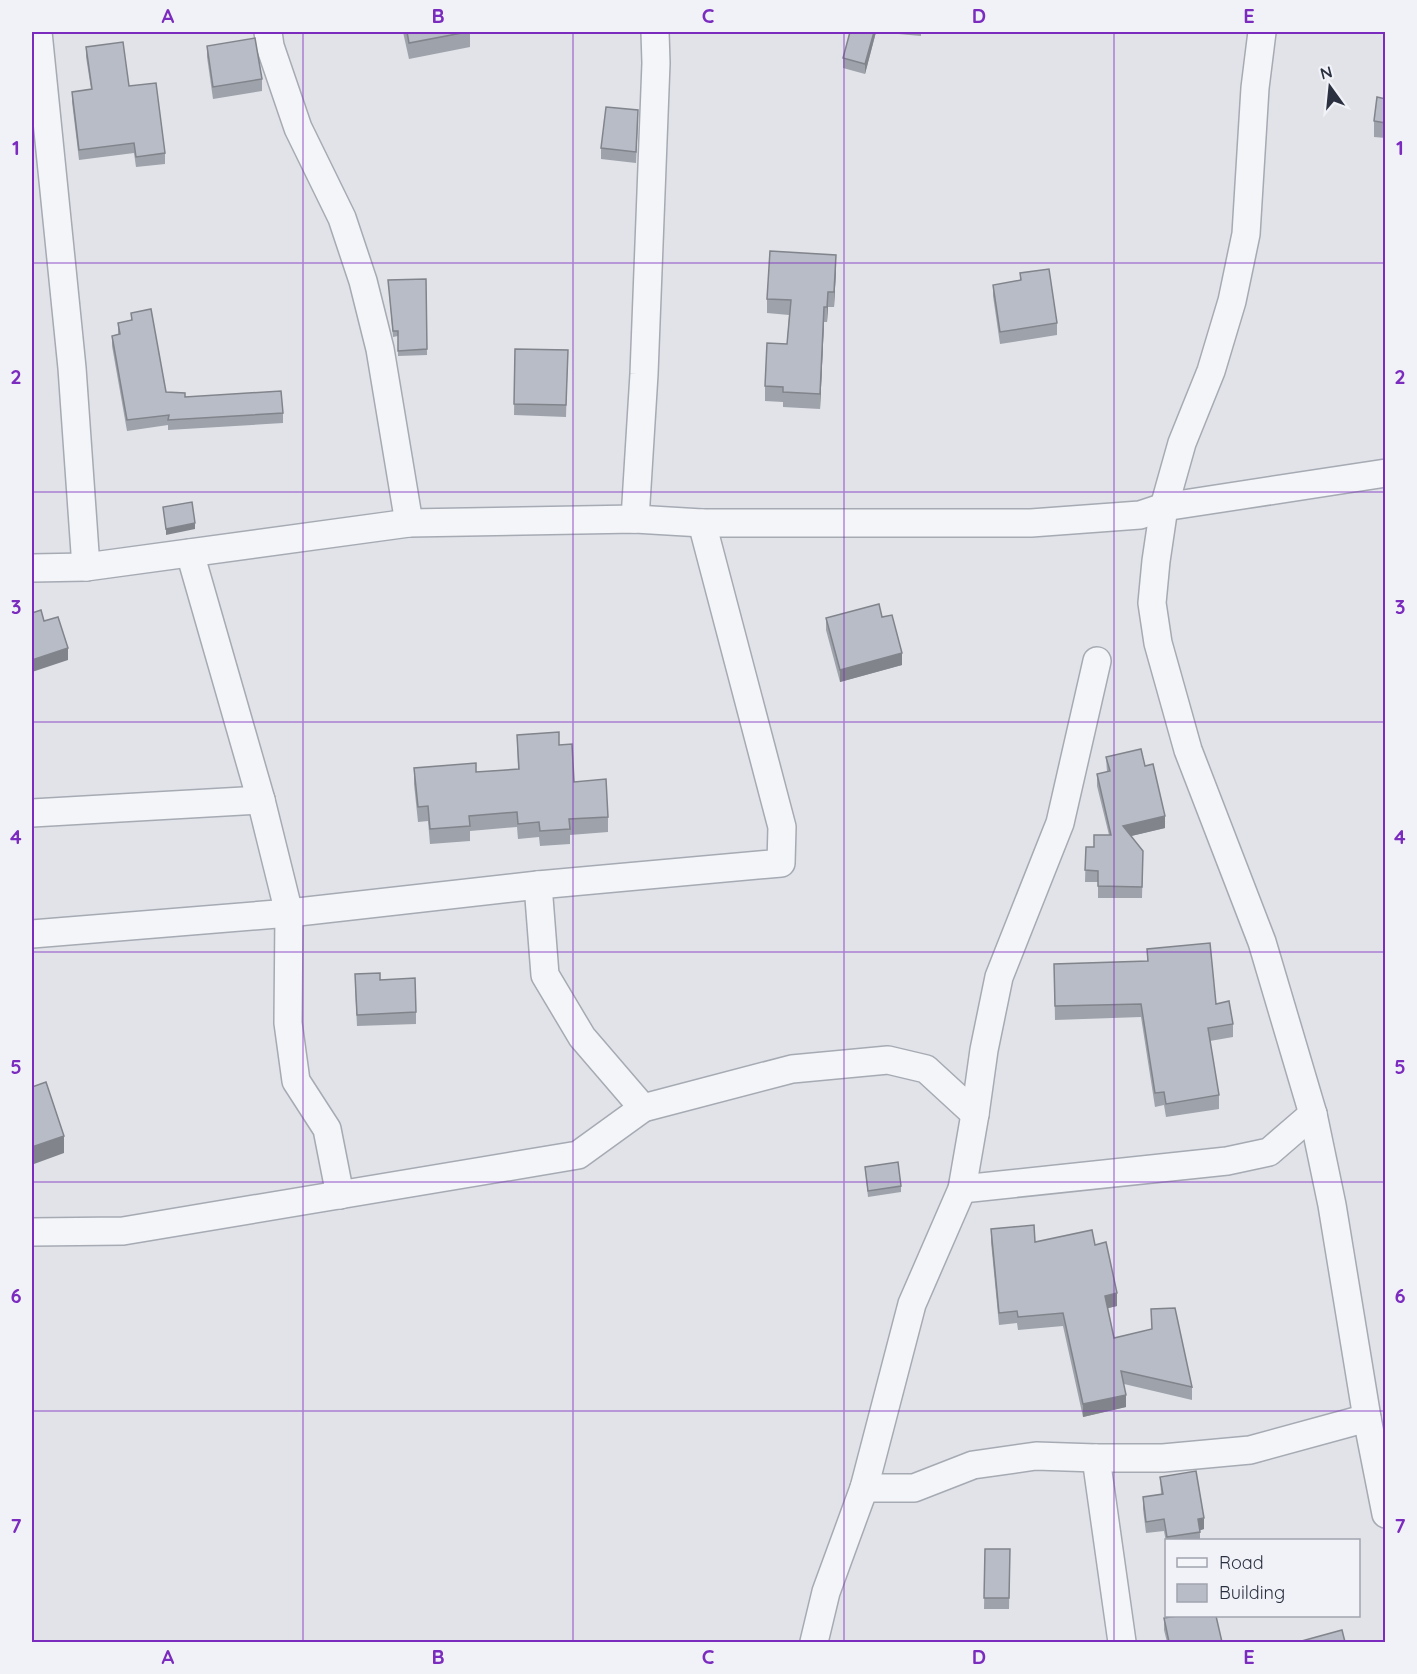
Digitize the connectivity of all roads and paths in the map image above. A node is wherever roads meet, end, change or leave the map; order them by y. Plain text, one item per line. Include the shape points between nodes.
1 (38, 32) edge
2 (268, 32) edge
3 (655, 32) edge
4 (1262, 32) edge
5 (1386, 473) edge
6 (1164, 507) junction
7 (635, 519) junction
8 (409, 523) junction
9 (702, 523) junction
10 (190, 553) junction
11 (86, 567) junction
12 (32, 568) edge
13 (1097, 661) dead end
14 (261, 800) junction
15 (32, 813) edge
16 (537, 885) junction
17 (289, 913) junction
18 (32, 934) edge
19 (643, 1108) junction
20 (975, 1114) junction
21 (1312, 1114) junction
22 (962, 1190) junction
23 (340, 1196) junction
24 (32, 1232) edge
25 (1367, 1418) junction
26 (1096, 1458) junction
27 (864, 1488) junction
28 (1386, 1514) edge
29 (814, 1642) edge
30 (1122, 1642) edge

1 - 11 street via 72,368
2 - 8 street via 298,128 342,218 363,281 380,349
3 - 7 street via 644,374
4 - 6 street via 1244,246 1211,370 1182,442
5 - 6 street
6 - 9 street via 1140,515 1031,523
6 - 21 street via 1152,603 1158,643 1188,750 1262,942
7 - 8 street
7 - 9 street
8 - 10 street
9 - 16 street via 782,827 781,863
10 - 11 street
10 - 14 street
11 - 12 street
13 - 20 street via 1060,823 999,977
14 - 15 street
14 - 17 street
16 - 17 street
16 - 19 street via 545,975 582,1037
17 - 18 street
17 - 23 street via 288,1023 296,1081 327,1130
19 - 20 street via 792,1069 888,1060 926,1069
19 - 23 street via 578,1155
20 - 22 street
21 - 22 street via 1269,1152 1237,1159
21 - 25 street via 1332,1206
22 - 27 street via 912,1304
23 - 24 street via 123,1231
25 - 26 street via 1250,1450 1163,1458
25 - 28 street
26 - 27 street via 1036,1456 973,1465 914,1488
26 - 30 street
27 - 29 street via 826,1592

